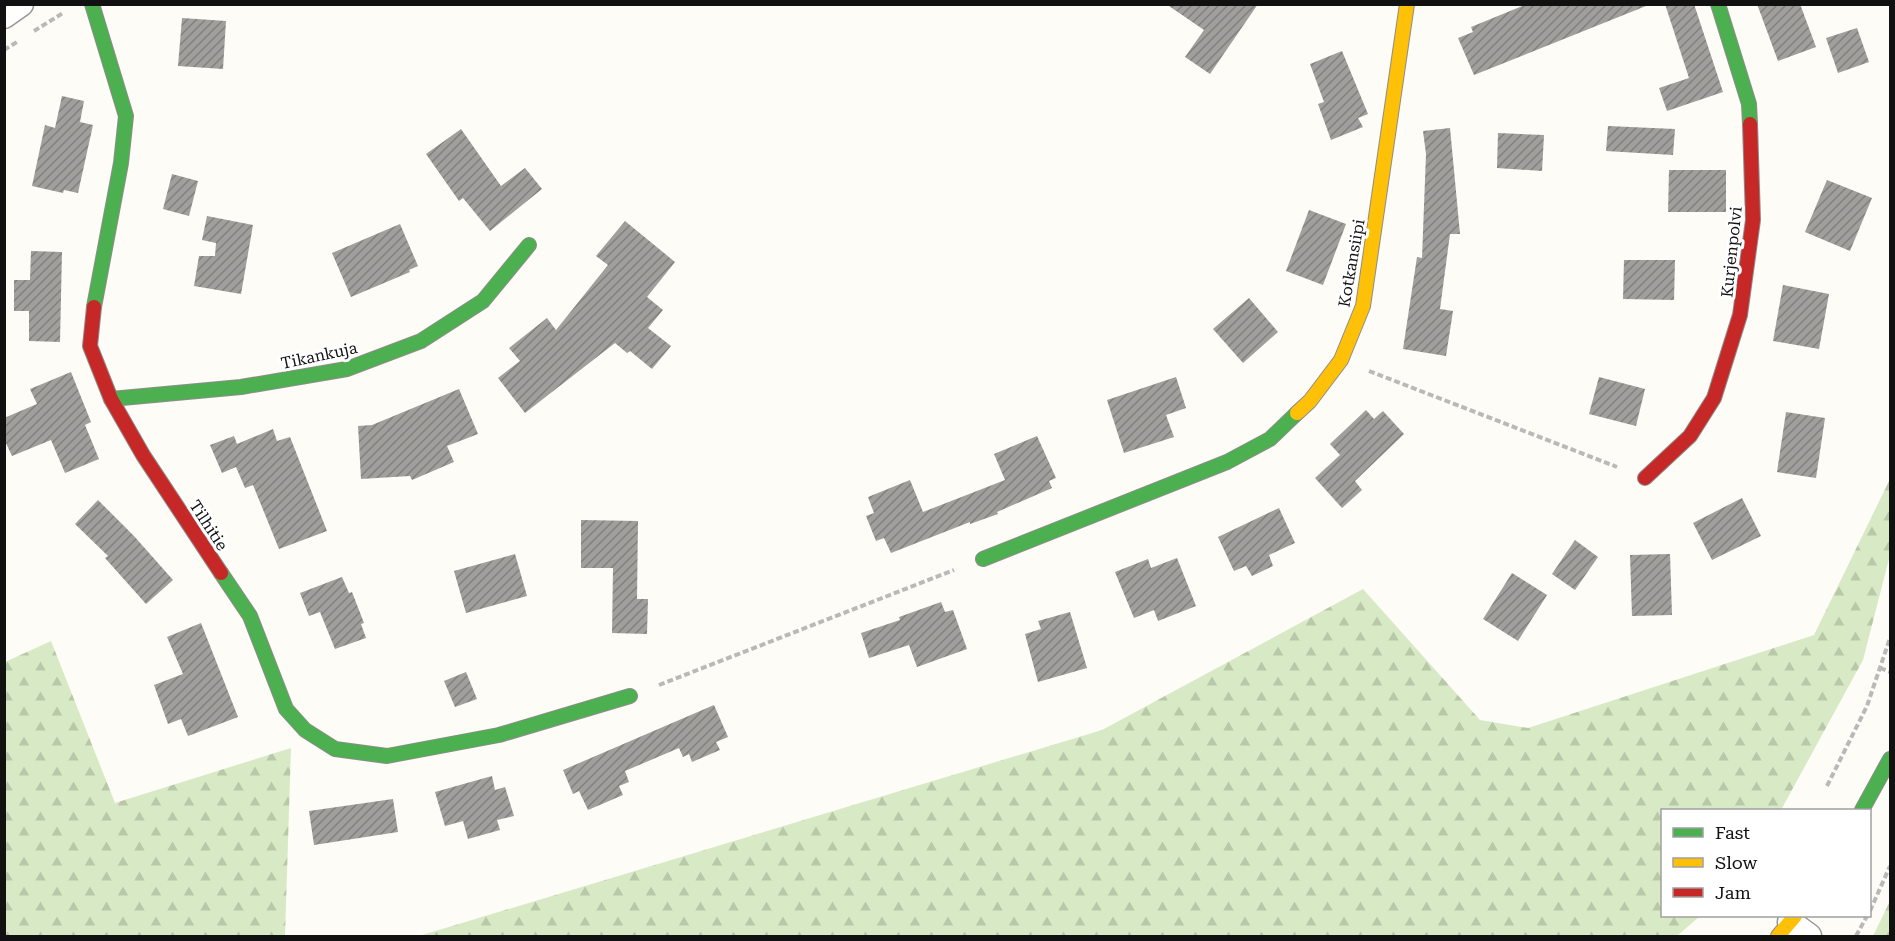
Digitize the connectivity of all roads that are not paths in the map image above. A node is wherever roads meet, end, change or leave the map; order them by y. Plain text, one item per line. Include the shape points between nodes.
1 (21, 4) edge
2 (92, 4) edge
3 (1407, 4) edge
4 (1718, 4) edge
5 (4, 16) edge
6 (529, 245) dead end
7 (111, 399) junction
8 (1645, 478) road end
9 (982, 559) road end
10 (630, 696) road end
11 (1890, 759) edge
12 (1863, 809) edge
13 (1787, 925) edge
14 (1809, 936) edge

1 - 5 street
2 - 7 street, Tilhitie via 126,116 90,346
3 - 9 street, Kotkansiipi via 1363,306 1341,360 1310,401 1270,439 1227,462
4 - 8 street, Kurjenpolvi via 1749,104 1754,220 1740,315 1714,398 1690,436
6 - 7 street, Tikankuja via 483,301 422,341 347,369 241,387
7 - 10 street, Tilhitie via 250,616 286,709 305,730 335,749 387,756 499,735
11 - 12 street
13 - 14 street

